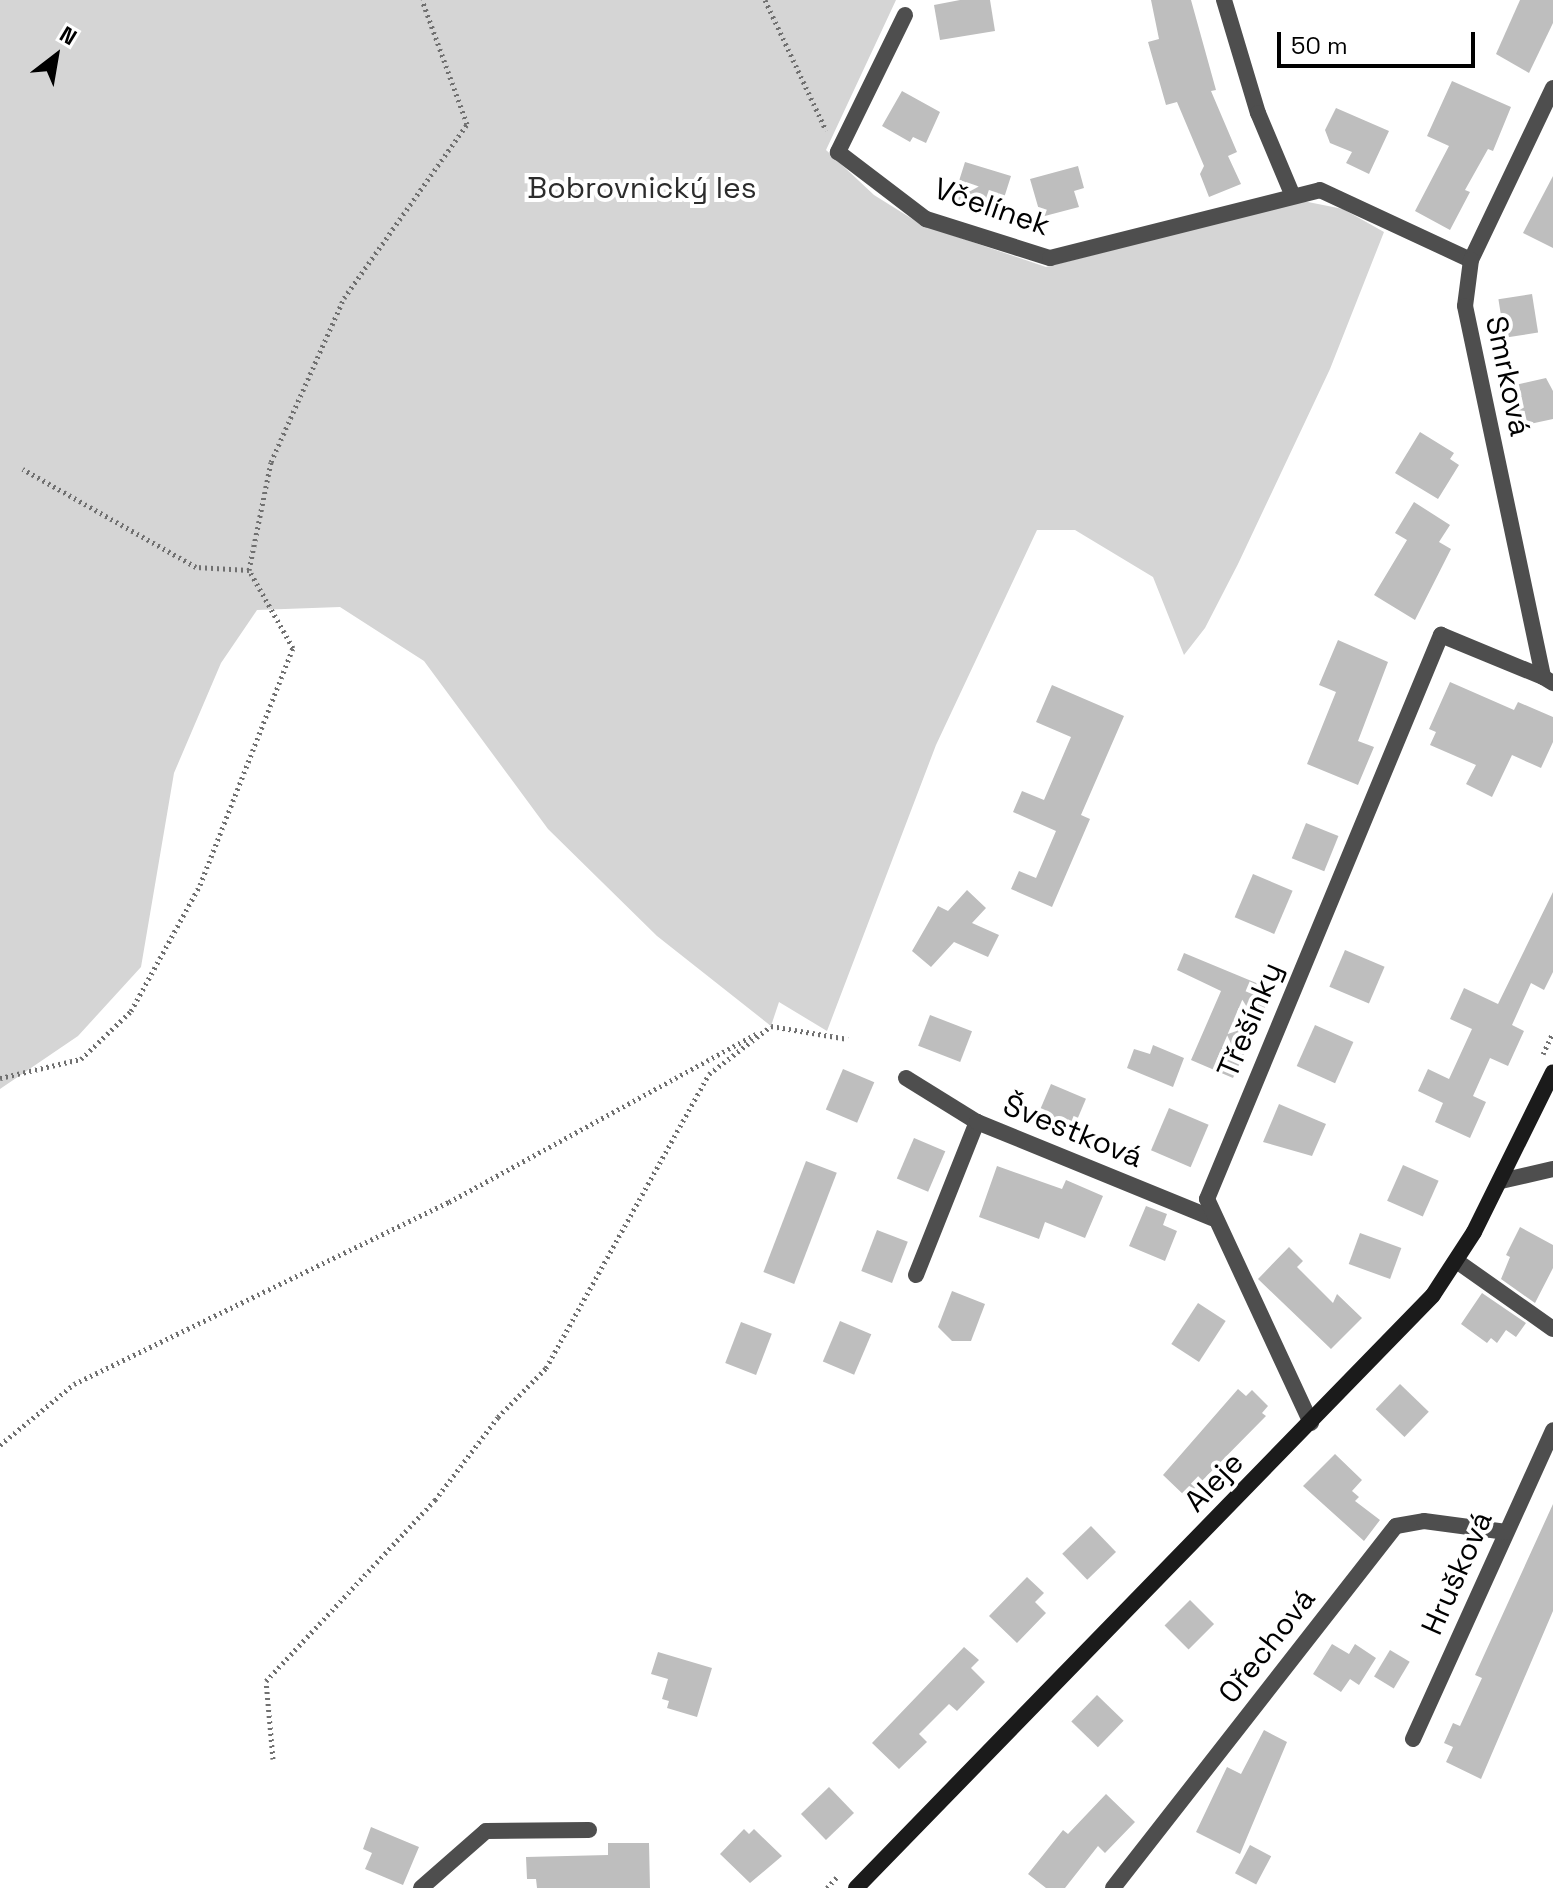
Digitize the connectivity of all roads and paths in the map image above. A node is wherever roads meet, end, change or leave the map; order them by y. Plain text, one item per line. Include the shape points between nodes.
1 (422, 0) edge
2 (765, 0) edge
3 (1224, 0) edge
4 (905, 15) dead end
5 (1553, 88) edge
6 (838, 152) junction
7 (1292, 194) junction
8 (1471, 260) junction
9 (23, 469) dead end
10 (249, 570) junction
11 (1548, 680) edge
12 (771, 1026) junction
13 (1553, 1033) edge
14 (848, 1039) dead end
15 (1546, 1066) edge
16 (0, 1078) edge
17 (906, 1078) dead end
18 (977, 1122) junction
19 (1553, 1169) edge
20 (1501, 1181) junction
21 (1212, 1218) junction
22 (1458, 1262) junction
23 (916, 1275) dead end
24 (1553, 1329) edge
25 (1311, 1423) junction
26 (1553, 1430) edge
27 (0, 1445) edge
28 (1506, 1532) junction
29 (1413, 1739) dead end
30 (273, 1759) dead end
31 (589, 1830) dead end
32 (849, 1865) dead end
33 (421, 1888) edge
34 (827, 1888) edge
35 (856, 1888) edge
36 (1113, 1888) edge

1 - 10 path via 467,124 344,298 271,462
2 - 6 path
3 - 7 street via 1258,113
4 - 6 street
5 - 8 street, Smrková
6 - 7 street, Včelínek via 926,219 1050,258
7 - 8 street, Včelínek via 1320,190
8 - 11 street, Smrková via 1465,306
9 - 10 path via 196,567
10 - 16 path via 293,648 200,885 131,1011 81,1059
11 - 21 street, Třešínky via 1441,635 1232,1132 1207,1199
12 - 14 path
12 - 27 path via 449,1202 74,1384
12 - 30 path via 709,1074 546,1368 498,1417 435,1500 266,1681
13 - 15 path
15 - 20 street, Aleje
17 - 18 street
18 - 21 street, Švestková
18 - 23 street, Švestková
19 - 20 street
20 - 22 street, Aleje
21 - 25 street, Třešínky
22 - 24 street
22 - 25 street, Aleje
25 - 35 street, Aleje
26 - 28 street, Hrušková
28 - 29 street, Hrušková
28 - 36 street, Ořechová via 1424,1521 1396,1526
31 - 33 street via 486,1831
32 - 34 path

